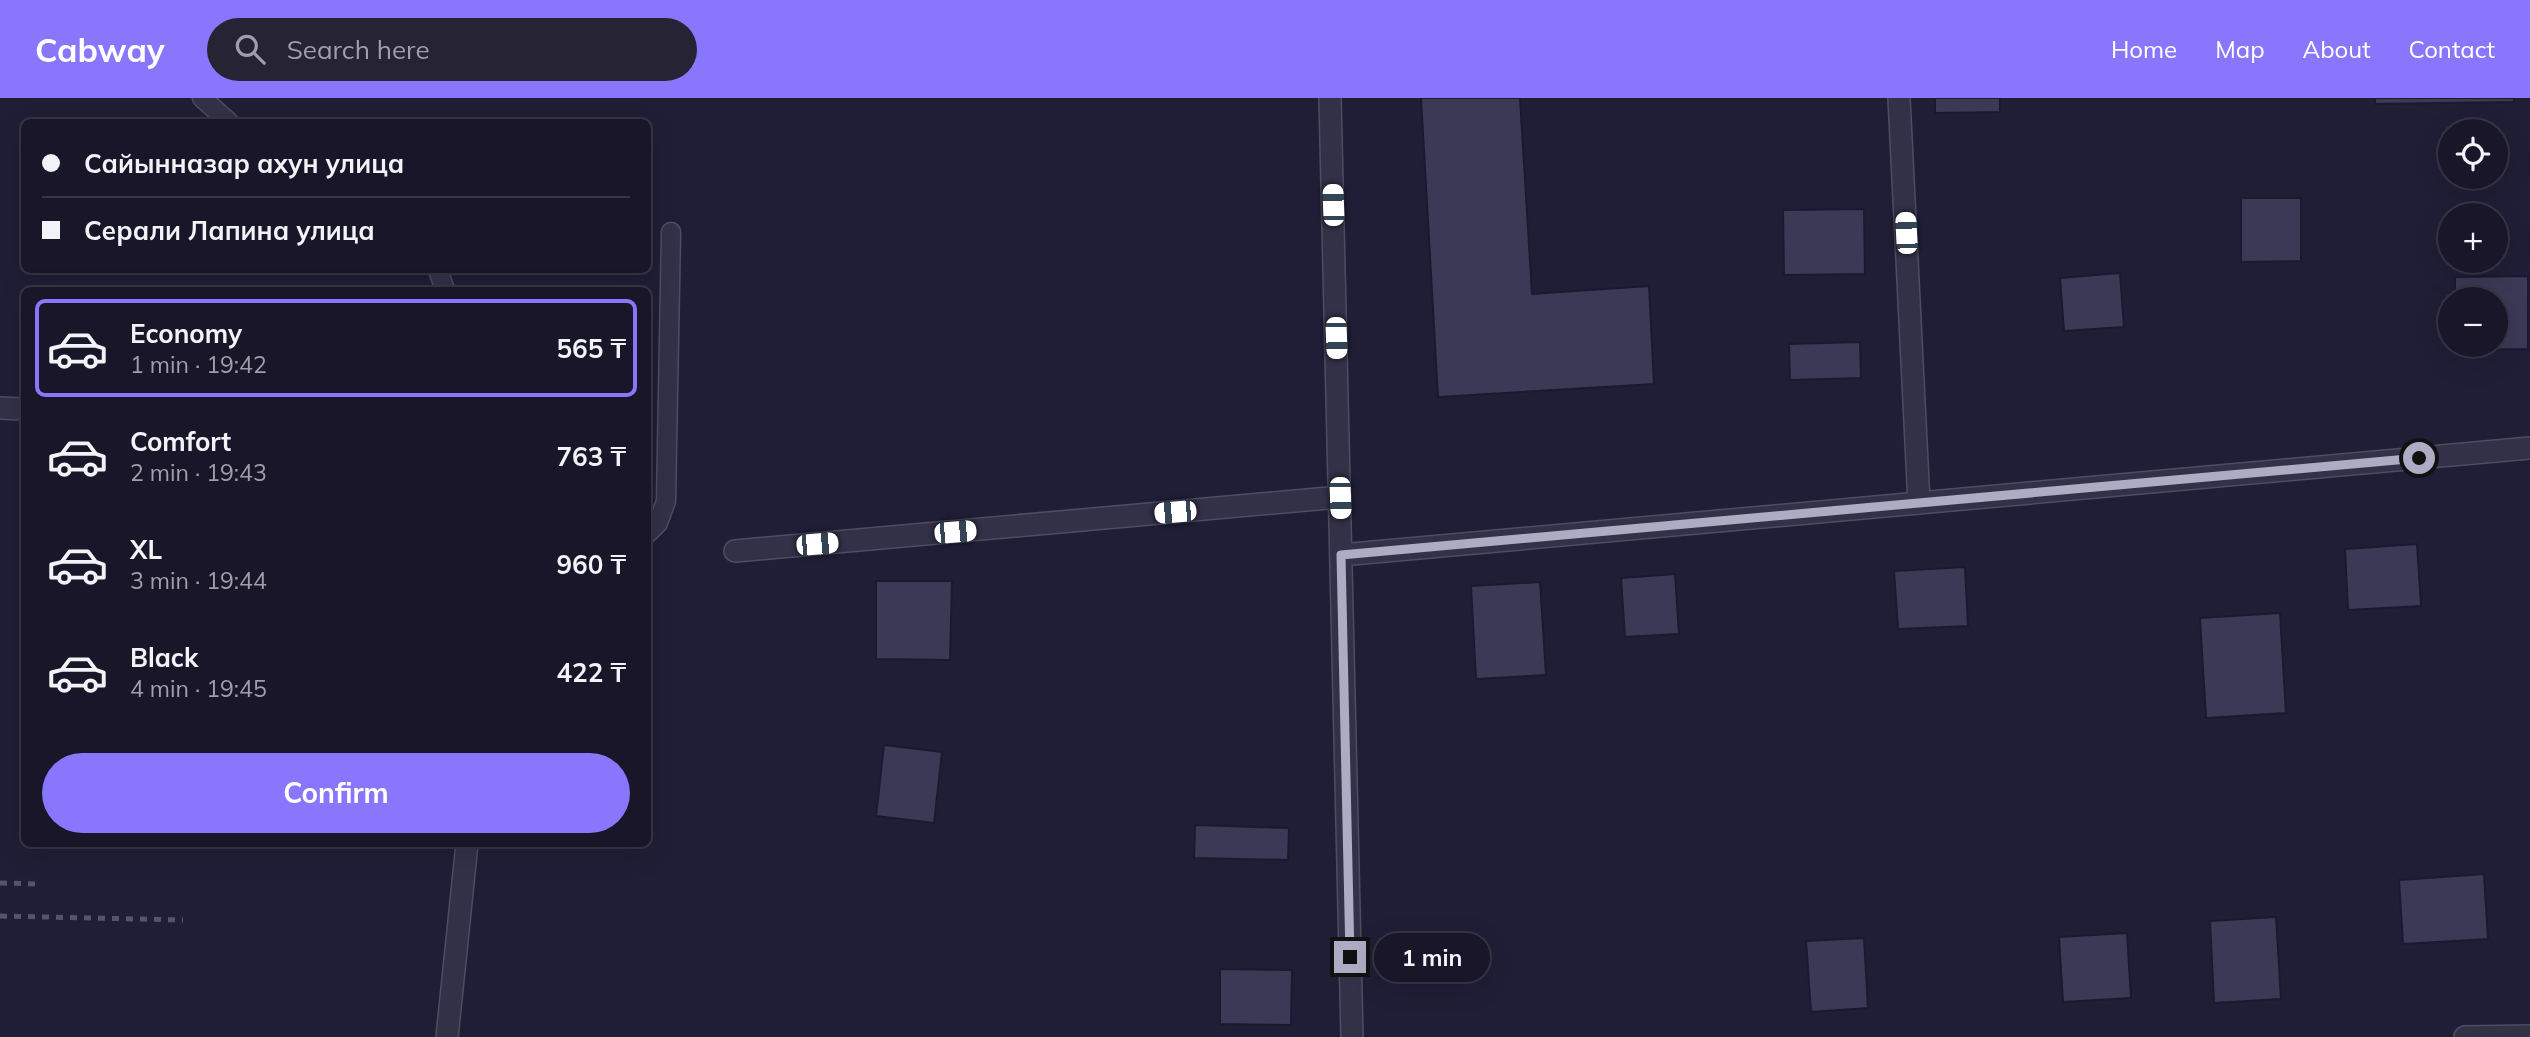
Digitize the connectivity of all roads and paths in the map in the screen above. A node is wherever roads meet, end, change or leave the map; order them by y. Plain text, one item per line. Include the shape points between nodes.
1 (202, 98) edge
2 (1330, 98) edge
3 (1899, 98) edge
4 (226, 119) edge
5 (671, 232) dead end
6 (0, 408) edge
7 (21, 409) edge
8 (2530, 448) edge
9 (1340, 498) junction
10 (1919, 503) junction
11 (651, 530) edge
12 (735, 551) dead end
13 (1341, 555) junction
14 (467, 847) edge
15 (2530, 1036) edge
16 (447, 1037) edge
17 (1352, 1037) edge
18 (2465, 1037) edge

1 - 4 lane
2 - 9 street
3 - 10 street
5 - 11 lane via 666,501
6 - 7 street
8 - 10 street
9 - 12 street
9 - 13 street
10 - 13 street
13 - 17 street
14 - 16 street
15 - 18 street

